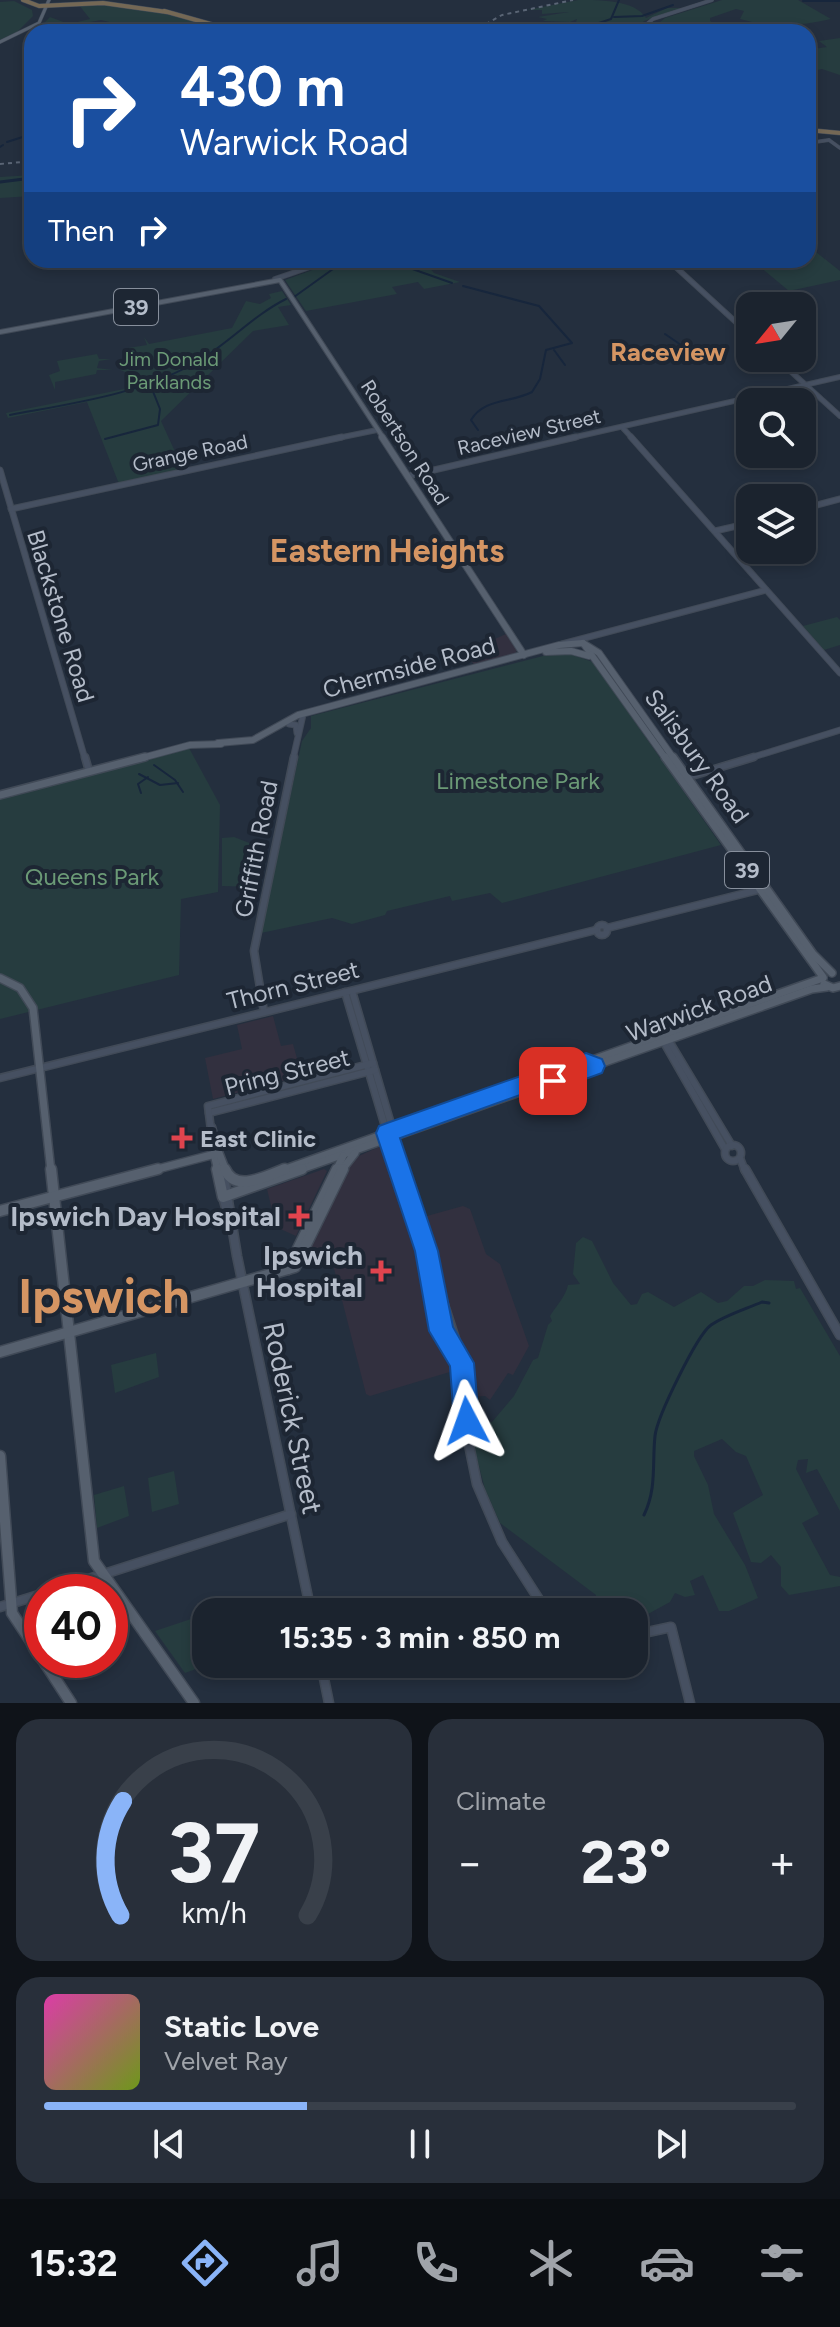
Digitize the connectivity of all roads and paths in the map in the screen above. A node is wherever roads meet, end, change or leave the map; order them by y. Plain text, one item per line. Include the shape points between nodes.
1 (23, 0) edge
2 (102, 0) edge
3 (118, 0) edge
4 (712, 0) edge
5 (46, 6) edge
6 (167, 12) junction
7 (32, 24) edge
8 (210, 24) edge
9 (216, 24) edge
10 (647, 24) edge
11 (24, 30) edge
12 (0, 42) edge
13 (816, 130) edge
14 (840, 134) edge
15 (829, 140) junction
16 (816, 142) edge
17 (840, 148) edge
18 (308, 268) edge
19 (677, 268) edge
20 (277, 281) junction
21 (736, 322) edge
22 (0, 332) edge
23 (792, 372) edge
24 (840, 377) edge
25 (806, 385) junction
26 (840, 416) edge
27 (622, 427) junction
28 (377, 430) junction
29 (0, 470) edge
30 (409, 478) junction
31 (840, 499) edge
32 (816, 505) edge
33 (11, 509) junction
34 (736, 526) edge
35 (715, 531) junction
36 (766, 590) junction
37 (595, 636) junction
38 (583, 643) junction
39 (593, 648) junction
40 (561, 649) junction
41 (524, 655) junction
42 (597, 661) junction
43 (606, 668) junction
44 (840, 673) edge
45 (303, 715) junction
46 (289, 724) junction
47 (840, 730) edge
48 (297, 740) junction
49 (218, 743) junction
50 (89, 771) junction
51 (684, 778) junction
52 (0, 795) edge
53 (764, 888) junction
54 (836, 974) edge
55 (0, 978) edge
56 (824, 981) junction
57 (840, 986) edge
58 (260, 992) junction
59 (348, 992) junction
60 (281, 1008) junction
61 (264, 1012) junction
62 (664, 1038) junction
63 (371, 1067) junction
64 (39, 1068) junction
65 (0, 1078) edge
66 (208, 1110) joint
67 (391, 1135) junction
68 (729, 1147) junction
69 (364, 1148) junction
70 (217, 1154) junction
71 (340, 1155) junction
72 (736, 1160) junction
73 (323, 1163) junction
74 (222, 1166) junction
75 (338, 1172) junction
76 (270, 1178) junction
77 (252, 1181) junction
78 (225, 1194) junction
79 (54, 1197) junction
80 (0, 1211) edge
81 (427, 1252) junction
82 (243, 1282) junction
83 (440, 1302) junction
84 (452, 1327) junction
85 (68, 1332) junction
86 (840, 1335) edge
87 (444, 1336) junction
88 (0, 1352) edge
89 (460, 1357) junction
90 (0, 1456) edge
91 (291, 1514) junction
92 (103, 1574) joint
93 (308, 1598) edge
94 (537, 1598) edge
95 (6, 1606) edge
96 (128, 1609) edge
97 (24, 1631) edge
98 (648, 1632) edge
99 (55, 1678) edge
100 (324, 1678) edge
101 (71, 1703) edge
102 (194, 1703) edge
103 (329, 1703) edge
104 (690, 1703) edge

1 - 5 highway
2 - 6 highway
3 - 9 highway
4 - 10 street
5 - 6 highway via 112,4
5 - 7 main road
6 - 8 highway
11 - 12 main road
13 - 14 highway
14 - 15 highway
15 - 16 street
15 - 17 street
18 - 20 street
19 - 21 street
20 - 22 main road, 39
20 - 28 main road, Robertson Road
23 - 25 street
24 - 25 street, Raceview Street
25 - 26 street
25 - 27 street, Raceview Street
27 - 30 street, Raceview Street
27 - 35 street
28 - 30 main road, Robertson Road
28 - 33 street, Grange Road
29 - 33 street, Blackstone Road
30 - 41 main road, Robertson Road
31 - 32 street
33 - 50 street, Blackstone Road
34 - 35 street
35 - 36 street
36 - 37 street, Chermside Road
36 - 44 street
37 - 38 street, Chermside Road
37 - 39 street
37 - 40 street, Chermside Road
38 - 39 main road, Salisbury Road / 39
38 - 40 main road, Chermside Road
38 - 42 main road, Salisbury Road
39 - 43 main road, Salisbury Road / 39
40 - 41 main road, Chermside Road
40 - 42 main road
41 - 45 main road, Chermside Road
42 - 43 main road, Salisbury Road / 39
43 - 51 main road, Salisbury Road / 39
45 - 46 main road, Chermside Road
45 - 48 street, Griffith Road
45 - 49 main road, Chermside Road via 258,738
46 - 48 street via 297,726
46 - 49 main road, Chermside Road via 255,742
47 - 51 street
48 - 58 street, Griffith Road via 253,962
49 - 50 main road, Chermside Road via 194,744
50 - 52 main road, Chermside Road
51 - 53 main road, Salisbury Road / 39
53 - 54 main road, Salisbury Road / 39 via 818,961
53 - 56 main road, Salisbury Road / 39
53 - 59 street, Thorn Street via 607,928 602,934 596,930
54 - 56 main road
55 - 64 main road via 31,1001
56 - 57 main road
56 - 62 main road, Warwick Road
58 - 60 street via 270,1005
58 - 61 street
59 - 60 street, Thorn Street
59 - 63 street
60 - 61 street, Thorn Street
61 - 64 street, Thorn Street
62 - 67 main road, Warwick Road
62 - 68 street
63 - 66 street, Pring Street
63 - 67 street
64 - 65 street, Thorn Street
64 - 79 main road
66 - 70 street, Roderick Street
67 - 69 main road, Warwick Road
67 - 71 main road, Warwick Road via 353,1145
67 - 81 street
68 - 72 street via 725,1156
68 - 72 street via 740,1151
69 - 71 main road, Warwick Road
69 - 75 main road
70 - 74 main road, Roderick Street
70 - 78 main road, Roderick Street
70 - 79 main road
71 - 73 main road, Warwick Road
71 - 75 main road
71 - 76 main road, Warwick Road
72 - 86 street
73 - 75 main road
73 - 76 main road, Warwick Road
74 - 77 main road via 233,1180
74 - 78 street, Roderick Street
75 - 82 main road via 292,1268
76 - 77 main road, Warwick Road
76 - 78 main road, Warwick Road
77 - 78 street, Warwick Road
78 - 82 street, Roderick Street
79 - 80 main road
79 - 85 main road
81 - 83 street
81 - 83 street
82 - 85 main road
82 - 91 street, Roderick Street
83 - 84 street
83 - 87 street
84 - 87 street
84 - 89 street
85 - 88 main road
85 - 92 main road via 92,1549
87 - 89 street
89 - 94 street via 468,1446 480,1495
90 - 95 main road
91 - 92 street
91 - 93 street, Roderick Street
95 - 97 main road
96 - 102 main road
98 - 104 street via 671,1627
99 - 101 main road
100 - 103 street

